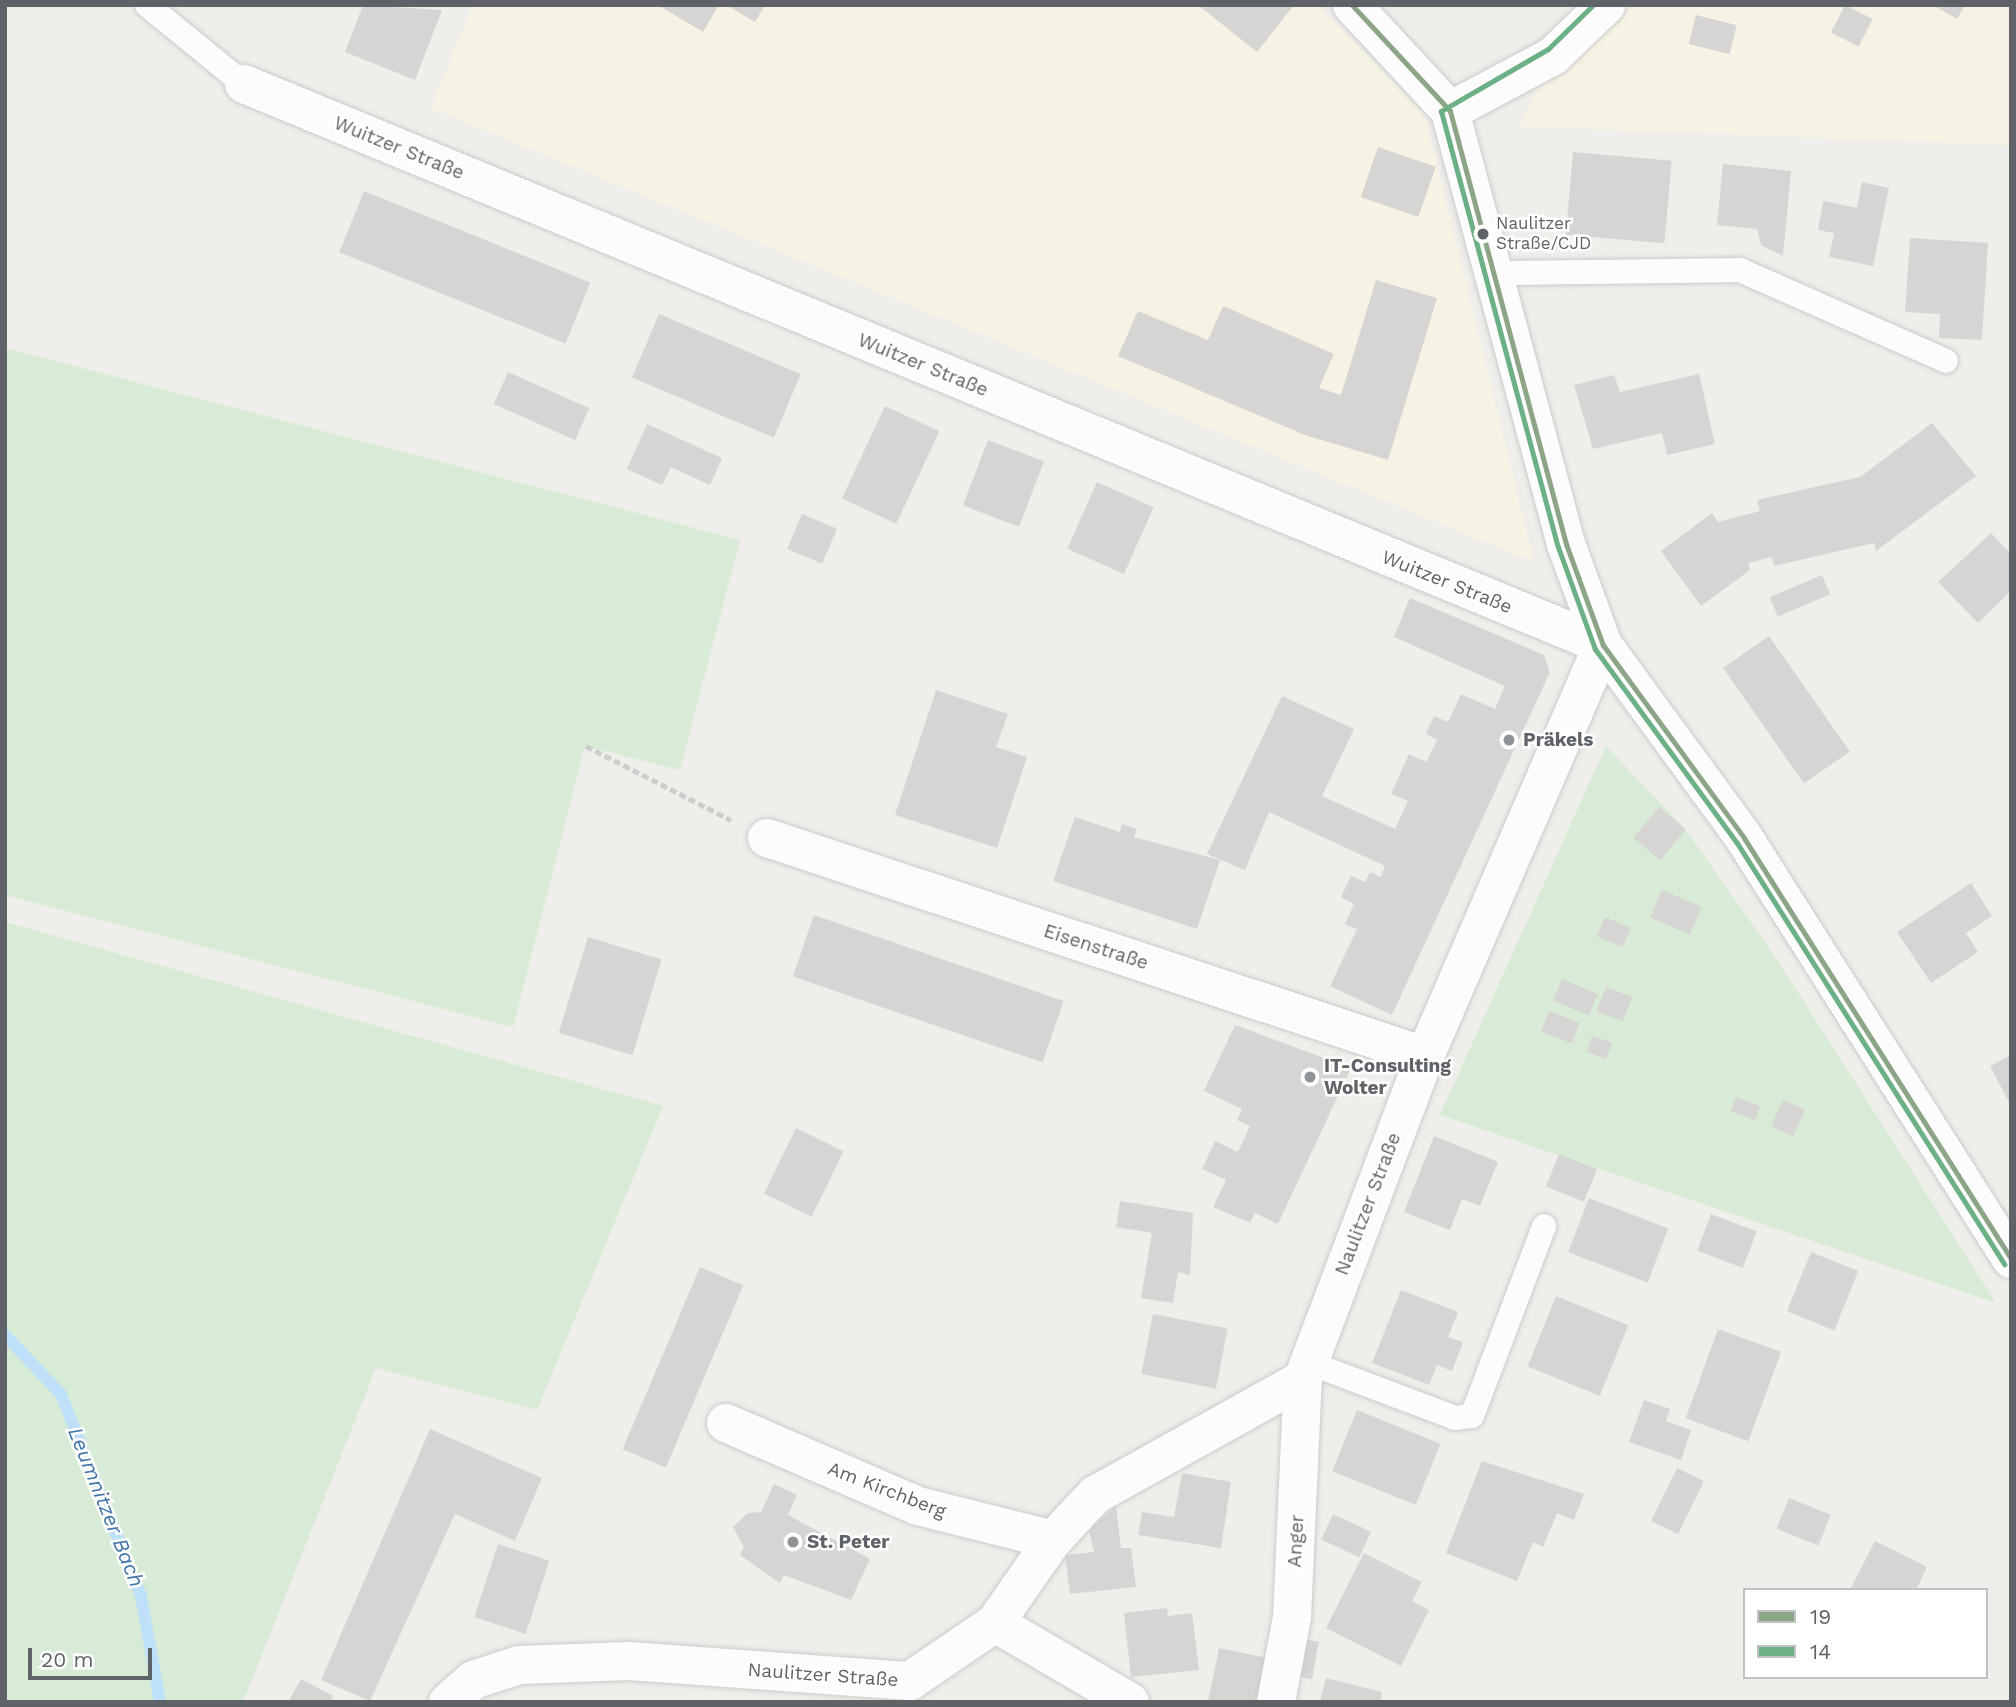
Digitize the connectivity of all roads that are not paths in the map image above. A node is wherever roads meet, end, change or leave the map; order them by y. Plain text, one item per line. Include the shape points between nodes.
1 (147, 5) edge
2 (1352, 5) edge
3 (1606, 5) edge
4 (244, 84) joint
5 (1450, 111) junction
6 (1498, 273) junction
7 (1946, 360) dead end
8 (1603, 645) junction
9 (767, 838) road end
10 (1425, 1056) junction
11 (1544, 1226) dead end
12 (2011, 1259) edge
13 (1305, 1370) junction
14 (726, 1423) dead end
15 (1053, 1540) junction
16 (995, 1623) junction
17 (448, 1702) edge
18 (1129, 1702) edge
19 (1276, 1702) edge

1 - 4 lane
2 - 5 street
3 - 5 street via 1552,56
4 - 8 street, Wuitzer Straße
5 - 6 street
6 - 7 lane via 1740,270
6 - 8 street via 1566,544
8 - 10 street, Naulitzer Straße
8 - 12 street via 1744,838
9 - 10 street, Eisenstraße
10 - 13 street, Naulitzer Straße
11 - 13 lane via 1472,1416 1455,1418
13 - 15 street, Naulitzer Straße via 1095,1495
13 - 19 street, Anger via 1292,1617
14 - 15 street, Am Kirchberg via 918,1506
15 - 16 street, Naulitzer Straße
16 - 17 street, Naulitzer Straße via 910,1681 629,1661 532,1665 472,1680
16 - 18 street

